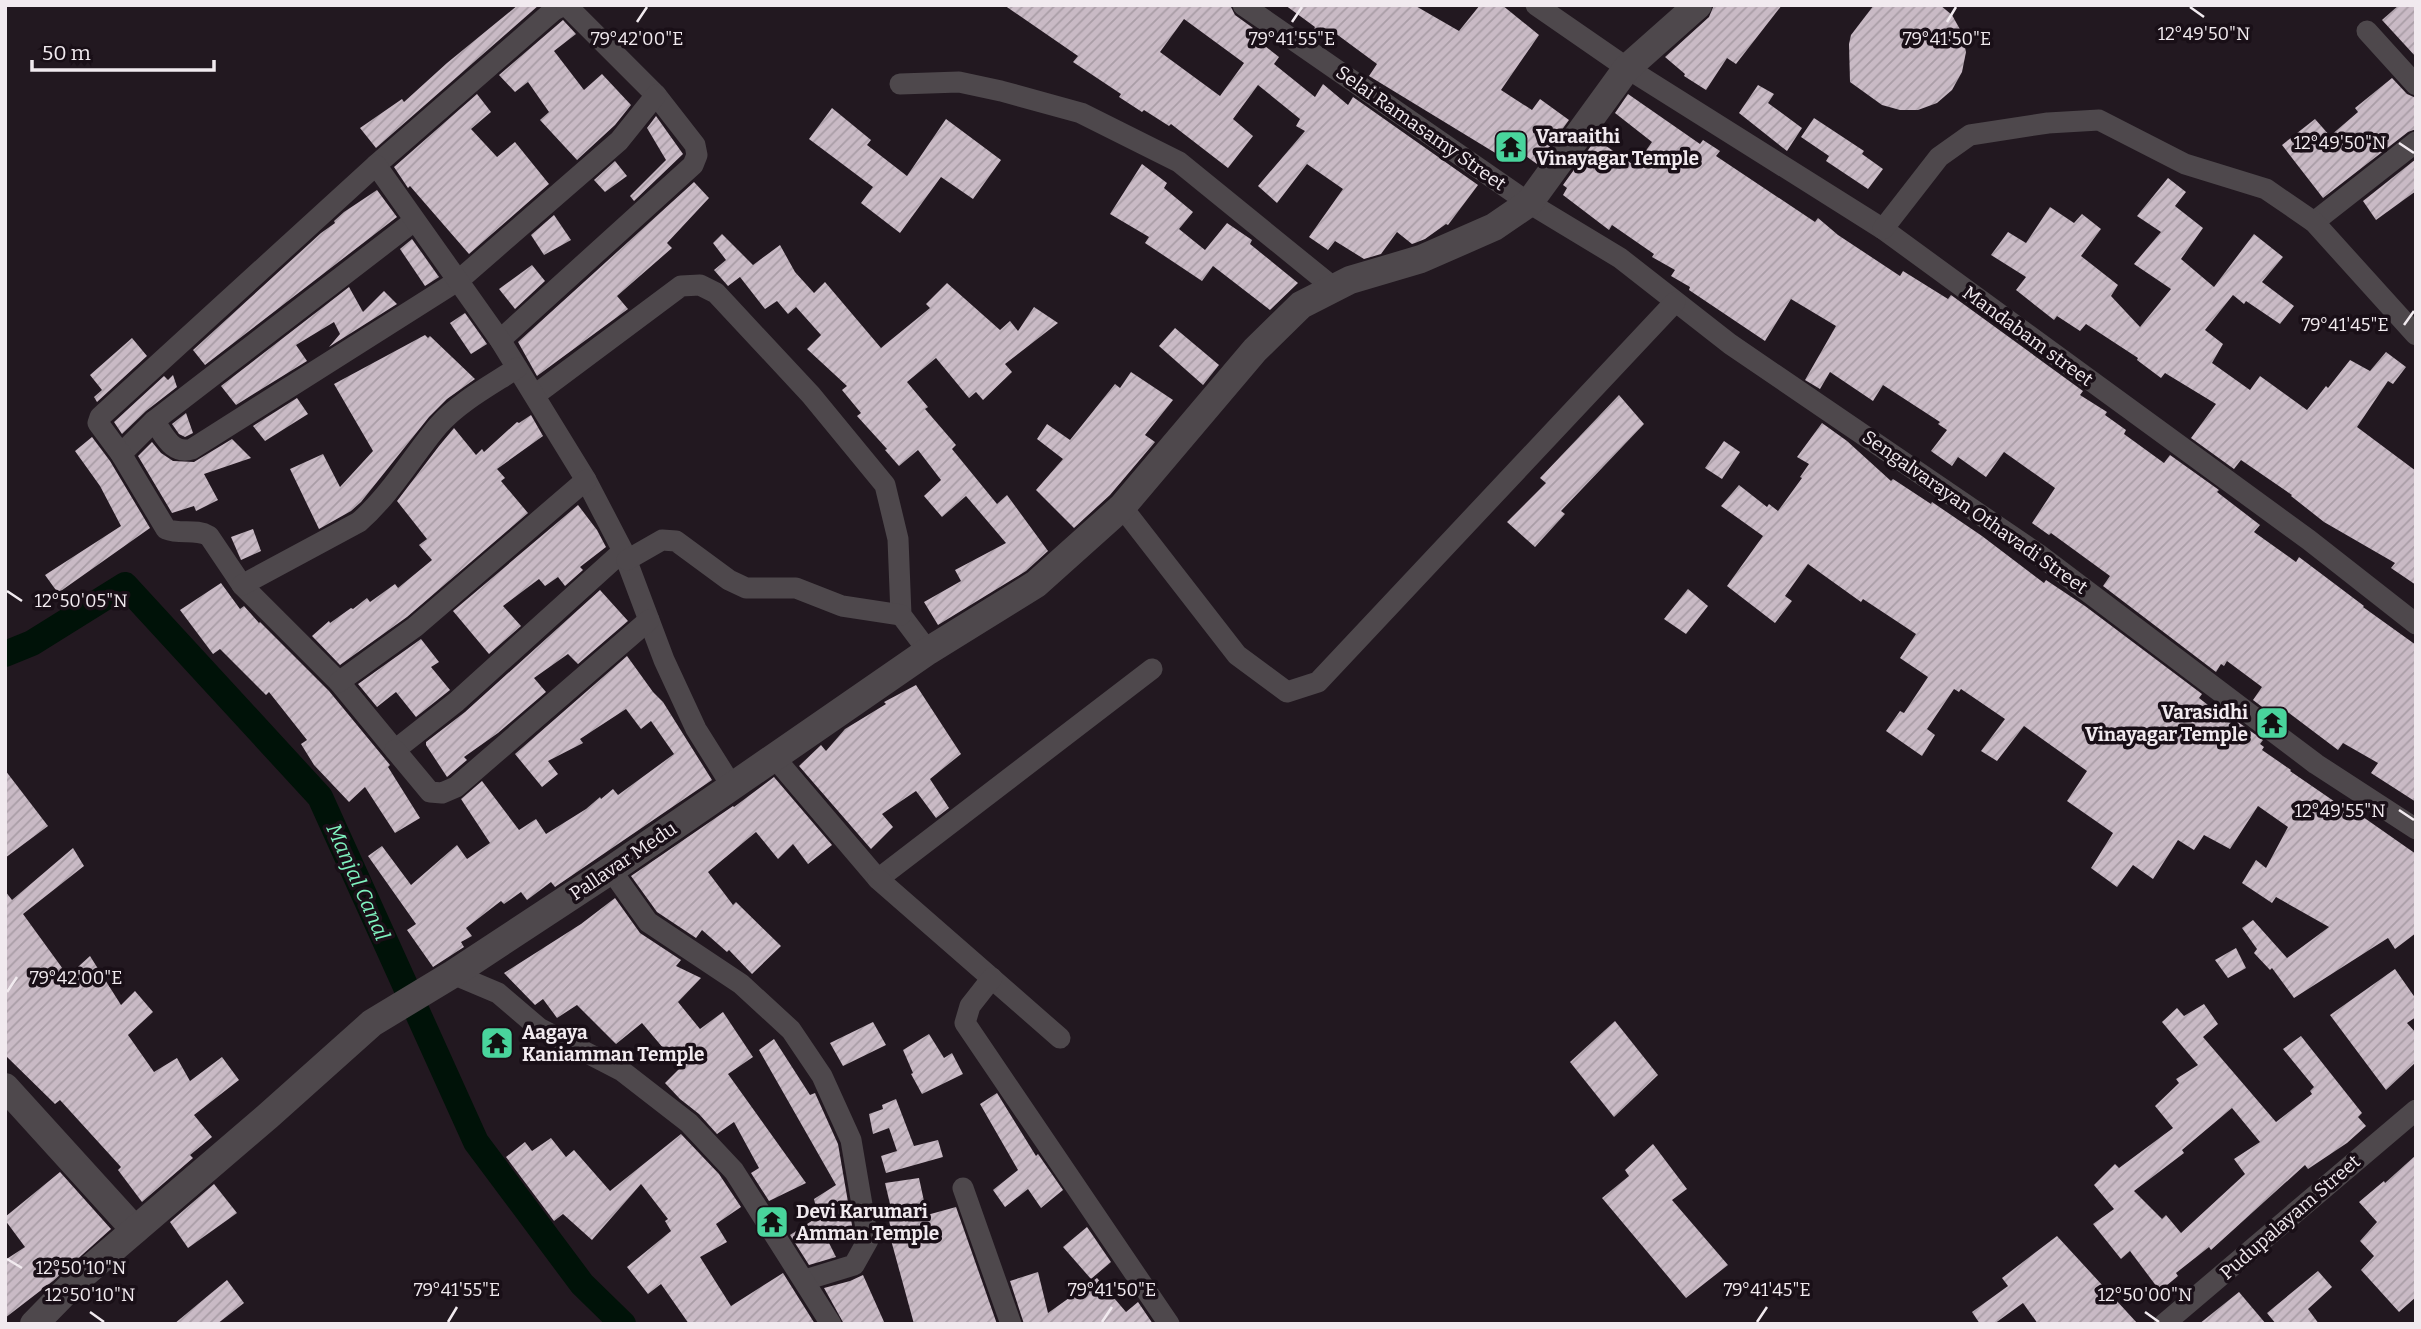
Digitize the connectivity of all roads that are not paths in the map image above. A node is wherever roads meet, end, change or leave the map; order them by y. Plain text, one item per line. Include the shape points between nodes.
1 (565, 5) edge
2 (1243, 5) edge
3 (1536, 5) edge
4 (1698, 5) edge
5 (2367, 31) dead end
6 (1628, 68) junction
7 (901, 84) dead end
8 (2416, 85) edge
9 (656, 95) junction
10 (2416, 142) edge
11 (376, 165) junction
12 (1529, 203) junction
13 (414, 221) junction
14 (2314, 222) junction
15 (1883, 229) junction
16 (459, 279) junction
17 (1334, 288) junction
18 (1675, 302) junction
19 (2416, 335) edge
20 (500, 340) junction
21 (517, 368) junction
22 (535, 395) junction
23 (154, 421) junction
24 (121, 454) junction
25 (586, 480) junction
26 (1122, 507) junction
27 (625, 555) junction
28 (242, 585) junction
29 (901, 615) junction
30 (649, 620) junction
31 (2416, 624) edge
32 (928, 651) junction
33 (1152, 669) dead end
34 (339, 682) junction
35 (395, 750) junction
36 (774, 757) junction
37 (733, 788) junction
38 (2416, 829) edge
39 (611, 870) junction
40 (878, 878) junction
41 (453, 974) junction
42 (992, 978) junction
43 (1059, 1038) dead end
44 (5, 1087) edge
45 (2416, 1110) edge
46 (963, 1188) dead end
47 (135, 1230) junction
48 (805, 1280) junction
49 (34, 1324) edge
50 (831, 1324) edge
51 (1011, 1324) edge
52 (1169, 1324) edge
53 (2164, 1324) edge

1 - 9 street
1 - 11 street
2 - 12 street, Selai Ramasamy Street
3 - 6 street, Mandabam street
4 - 6 street, Pallavar Medu
5 - 8 street
6 - 12 street, Pallavar Medu
6 - 15 street, Mandabam street
7 - 17 street via 959,82 1081,113 1179,162
9 - 16 street via 619,141
9 - 20 street via 695,145 693,165
10 - 14 street
11 - 13 street
11 - 24 street via 100,417 97,423
12 - 17 street, Pallavar Medu via 1494,227 1421,259
12 - 18 street, Sengalvarayan Othavadi Street via 1620,258
13 - 16 street
13 - 23 street
14 - 15 street via 2266,190 2185,164 2098,120 1970,135 1939,157
14 - 19 street
15 - 31 street, Mandabam street via 2309,540
16 - 20 street
16 - 23 street via 192,449 173,449
17 - 26 street, Pallavar Medu via 1301,305 1255,350
18 - 26 street via 1318,682 1287,692 1237,656
18 - 38 street, Sengalvarayan Othavadi Street via 2038,554 2316,765
20 - 21 street
21 - 22 street
21 - 28 street via 440,424 359,522
22 - 25 street
22 - 29 street via 681,286 700,285 716,293 811,395 885,485 898,539
23 - 24 street
24 - 28 street via 166,529 209,536
25 - 27 street
25 - 34 street via 415,627
26 - 32 street, Pallavar Medu via 1036,584
27 - 29 street via 662,540 676,541 746,588 796,588 842,606
27 - 30 street
27 - 35 street
28 - 34 street
29 - 32 street
30 - 35 street via 456,787 430,792
30 - 37 street via 696,729
32 - 36 street, Pallavar Medu
33 - 40 street
34 - 35 street
36 - 37 street, Pallavar Medu
36 - 40 street
37 - 39 street, Pallavar Medu
39 - 41 street, Pallavar Medu
39 - 48 street via 648,922 741,984 791,1030 822,1076 851,1140 868,1240 854,1265
40 - 42 street
41 - 47 street, Pallavar Medu via 372,1023
41 - 48 street via 498,993 539,1028 622,1071 689,1124 734,1171
42 - 43 street
42 - 52 street via 970,1006 964,1023
44 - 47 street
45 - 53 street, Pudupalayam Street
46 - 51 street
47 - 49 street, Pallavar Medu
48 - 50 street

